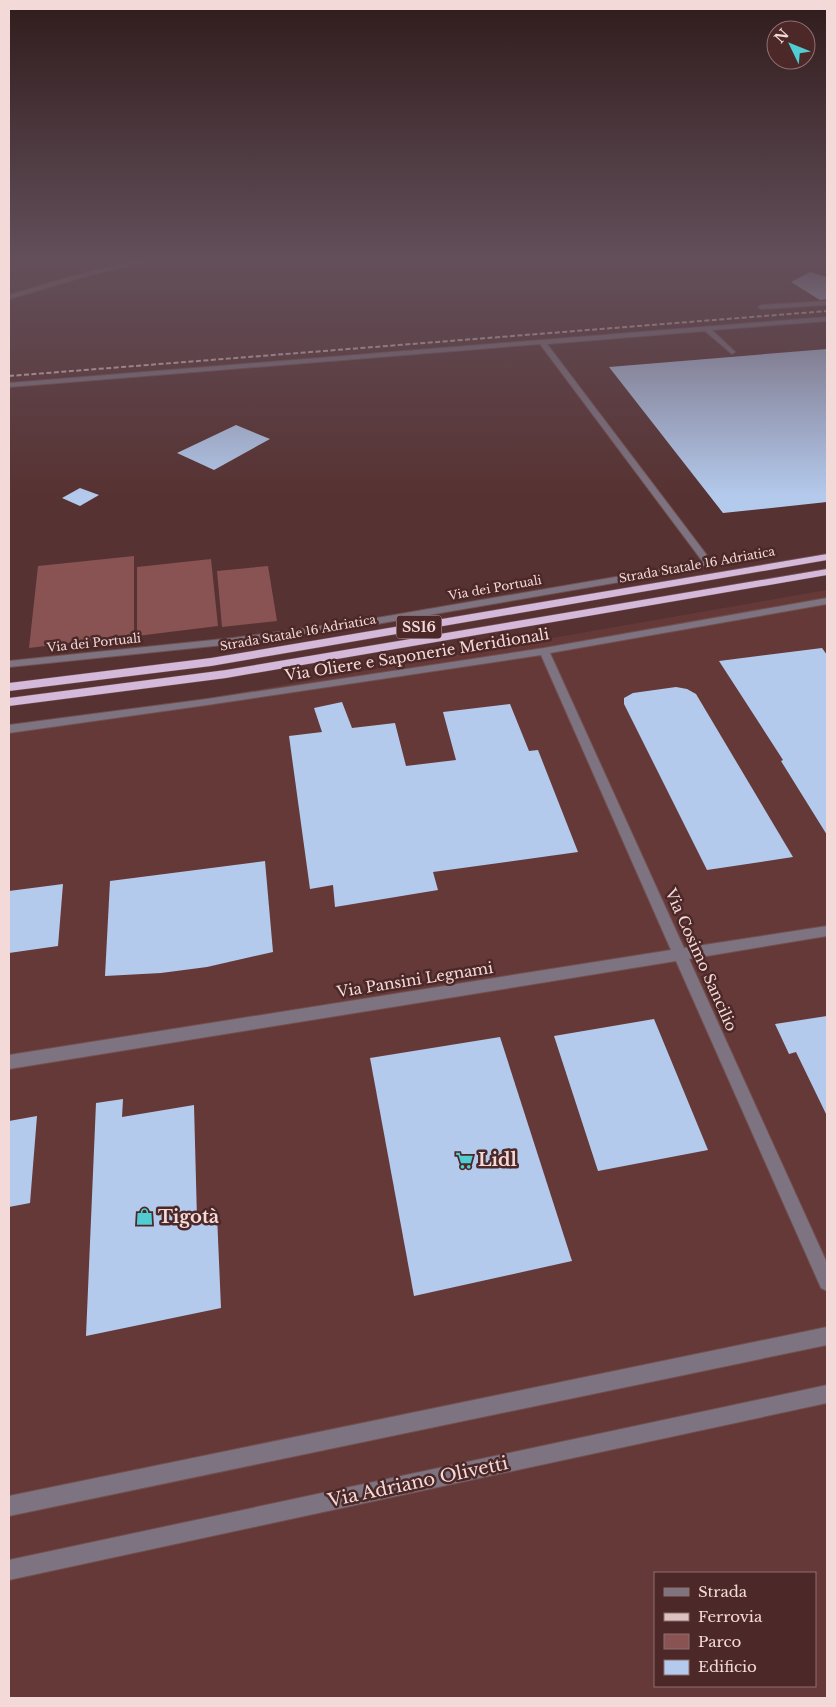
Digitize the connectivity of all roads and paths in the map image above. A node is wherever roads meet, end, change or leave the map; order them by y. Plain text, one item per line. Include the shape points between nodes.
1 (606, 338) edge
2 (716, 338) edge
3 (543, 343) junction
4 (732, 352) dead end
5 (9, 385) edge
6 (827, 556) edge
7 (827, 572) edge
8 (827, 601) edge
9 (544, 651) junction
10 (9, 664) edge
11 (9, 687) edge
12 (9, 702) edge
13 (9, 729) edge
14 (827, 931) edge
15 (681, 954) junction
16 (9, 1062) edge
17 (827, 1282) edge
18 (827, 1336) edge
19 (827, 1394) edge
20 (9, 1506) edge
21 (9, 1570) edge

1 - 3 street
2 - 4 street
3 - 5 street
3 - 10 street, Via dei Portuali via 709,564 355,624 233,641
6 - 11 highway, Strada Statale 16 Adriatica / SS16 via 211,662
7 - 12 highway, Strada Statale 16 Adriatica / SS16 via 226,674
8 - 9 street, Via Oliere e Saponerie Meridionali
9 - 13 street, Via Oliere e Saponerie Meridionali
9 - 15 street, Via Cosimo Sancilio
14 - 15 street, Via Pansini Legnami
15 - 16 street, Via Pansini Legnami
15 - 17 street, Via Cosimo Sancilio
18 - 20 street
19 - 21 street, Via Adriano Olivetti

